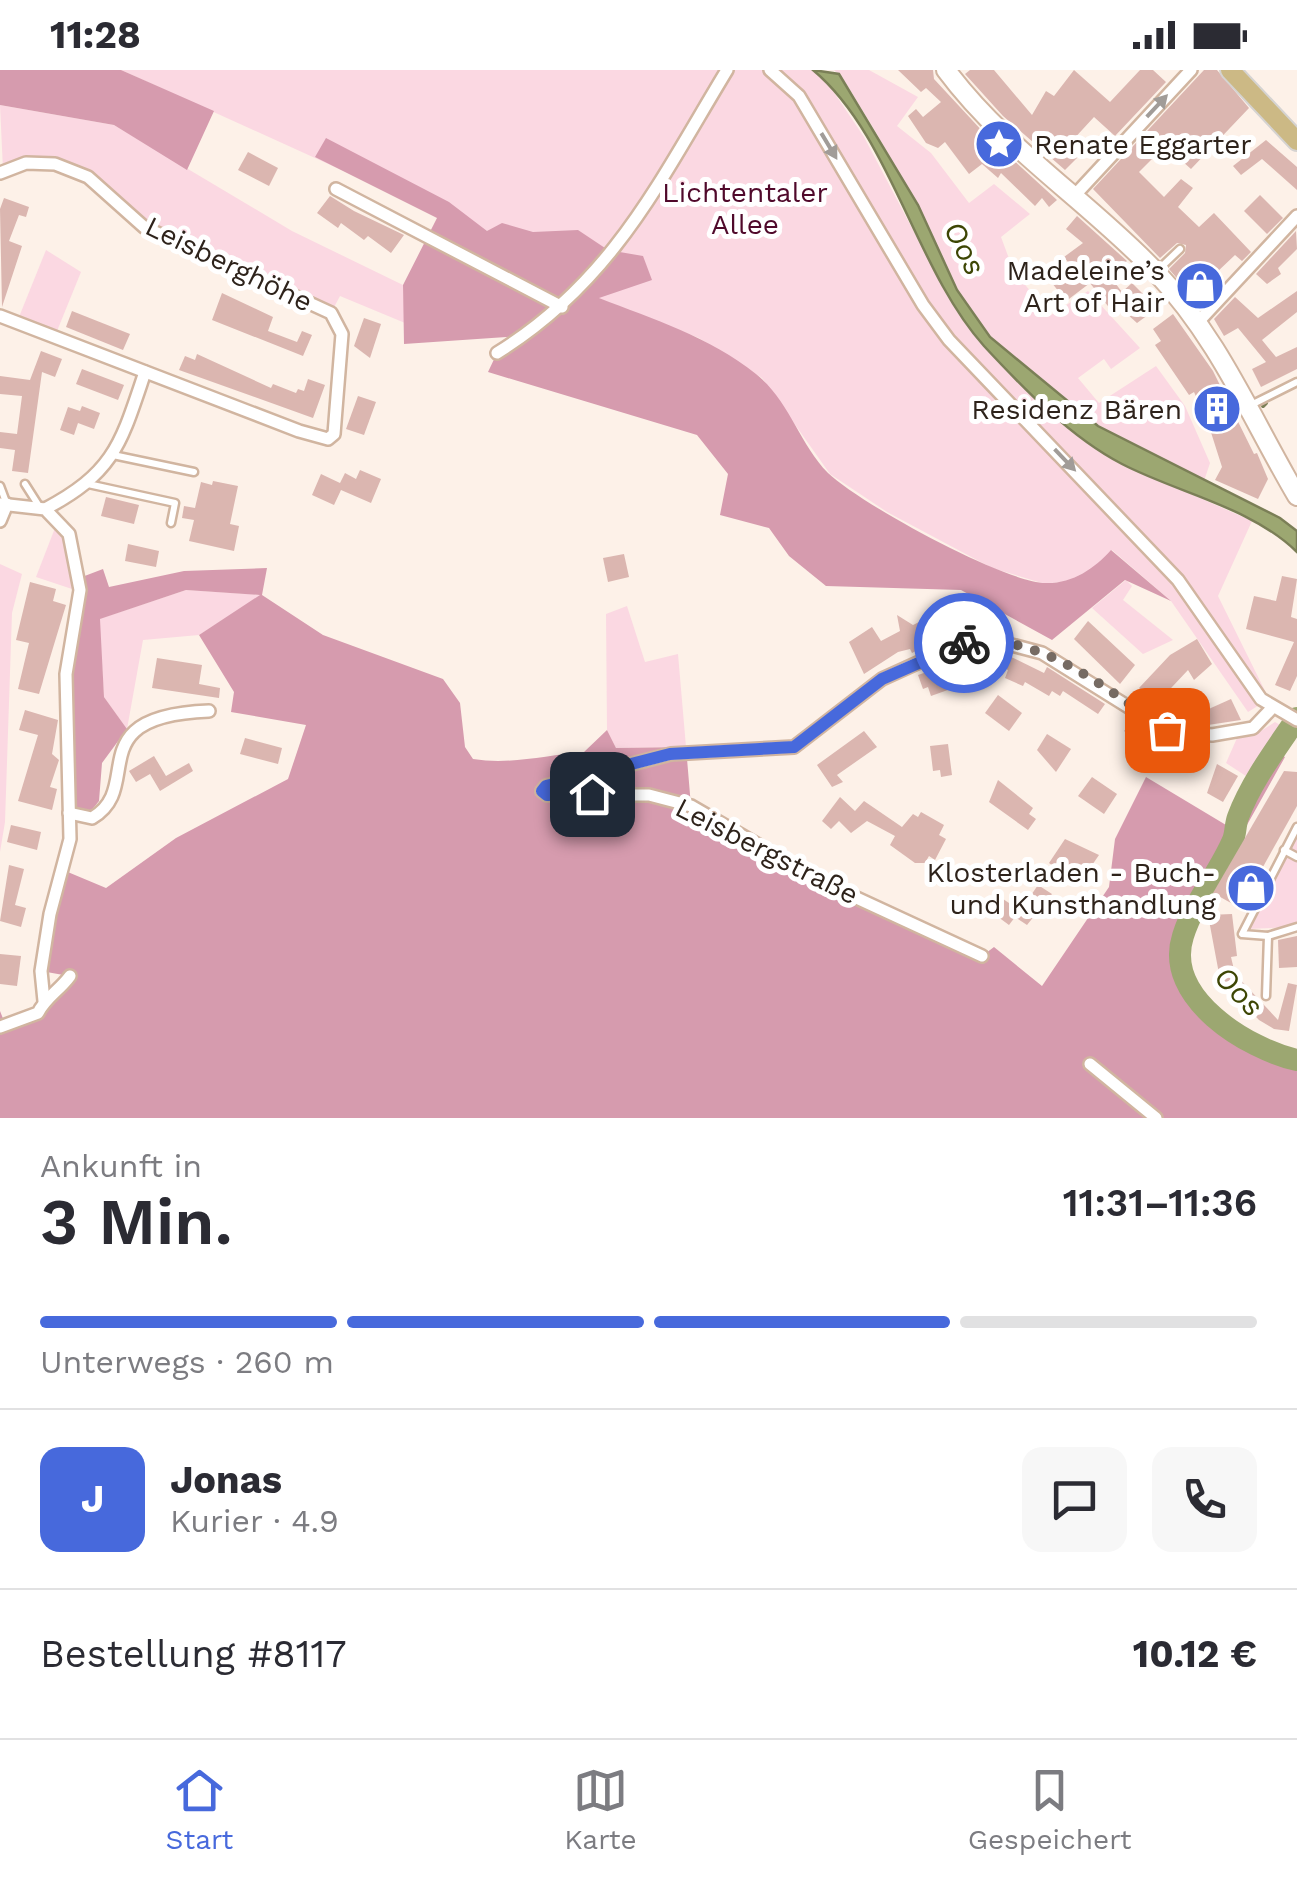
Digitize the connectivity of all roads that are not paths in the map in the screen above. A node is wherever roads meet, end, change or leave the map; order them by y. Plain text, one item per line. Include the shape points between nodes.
1 (727, 70) edge
2 (770, 70) edge
3 (946, 70) edge
4 (1191, 70) edge
5 (1230, 70) edge
6 (1297, 141) edge
7 (0, 174) edge
8 (336, 190) dead end
9 (1076, 194) junction
10 (1297, 216) edge
11 (1180, 249) dead end
12 (1156, 272) junction
13 (562, 307) junction
14 (0, 316) edge
15 (1199, 321) junction
16 (497, 353) dead end
17 (145, 372) junction
18 (1297, 382) edge
19 (1250, 406) junction
20 (112, 455) junction
21 (194, 472) dead end
22 (25, 484) dead end
23 (88, 484) junction
24 (0, 486) edge
25 (1297, 496) edge
26 (3, 504) edge
27 (42, 508) junction
28 (0, 521) edge
29 (171, 523) dead end
30 (209, 711) dead end
31 (1278, 711) junction
32 (1297, 720) edge
33 (69, 812) junction
34 (1297, 827) edge
35 (1284, 850) junction
36 (1297, 856) edge
37 (1297, 926) edge
38 (1268, 936) junction
39 (982, 956) dead end
40 (70, 976) dead end
41 (1266, 996) dead end
42 (44, 1001) junction
43 (0, 1027) edge
44 (1090, 1064) dead end
45 (1156, 1118) edge

1 - 13 street via 634,224
2 -> 31 street via 799,96 949,340 1178,580 1253,689
3 - 9 main road via 1001,136
9 -> 4 street
5 - 6 main road
7 - 17 street, Leisberghöhe via 26,163 55,164 88,177 144,227 331,313 342,334 337,423 329,442
8 - 13 street
9 - 12 main road
10 - 15 street
11 - 12 lane
12 - 15 main road
13 - 16 street
14 - 17 street, Leisberghöhe
15 - 19 main road
17 - 20 street
18 - 19 lane
19 - 25 main road
20 - 21 lane
20 - 23 street
22 - 27 lane
23 - 27 street
23 - 29 lane via 174,503
24 - 26 lane
26 - 27 street
26 - 28 street
27 - 33 street via 69,534 80,590 66,674
30 - 33 street via 176,712 132,731 118,751 117,779 103,811 92,818
31 - 32 street
31 - 39 street, Leisbergstraße via 1253,728 1186,736 1042,653 990,639 959,644 882,679 794,747 670,754 542,791 650,795 690,806 822,882
33 - 42 street via 70,839 41,971
34 - 35 lane
35 - 36 lane
35 - 38 lane via 1242,934
37 - 38 lane
38 - 41 lane
40 - 42 street
42 - 43 street via 38,1013
44 - 45 street

